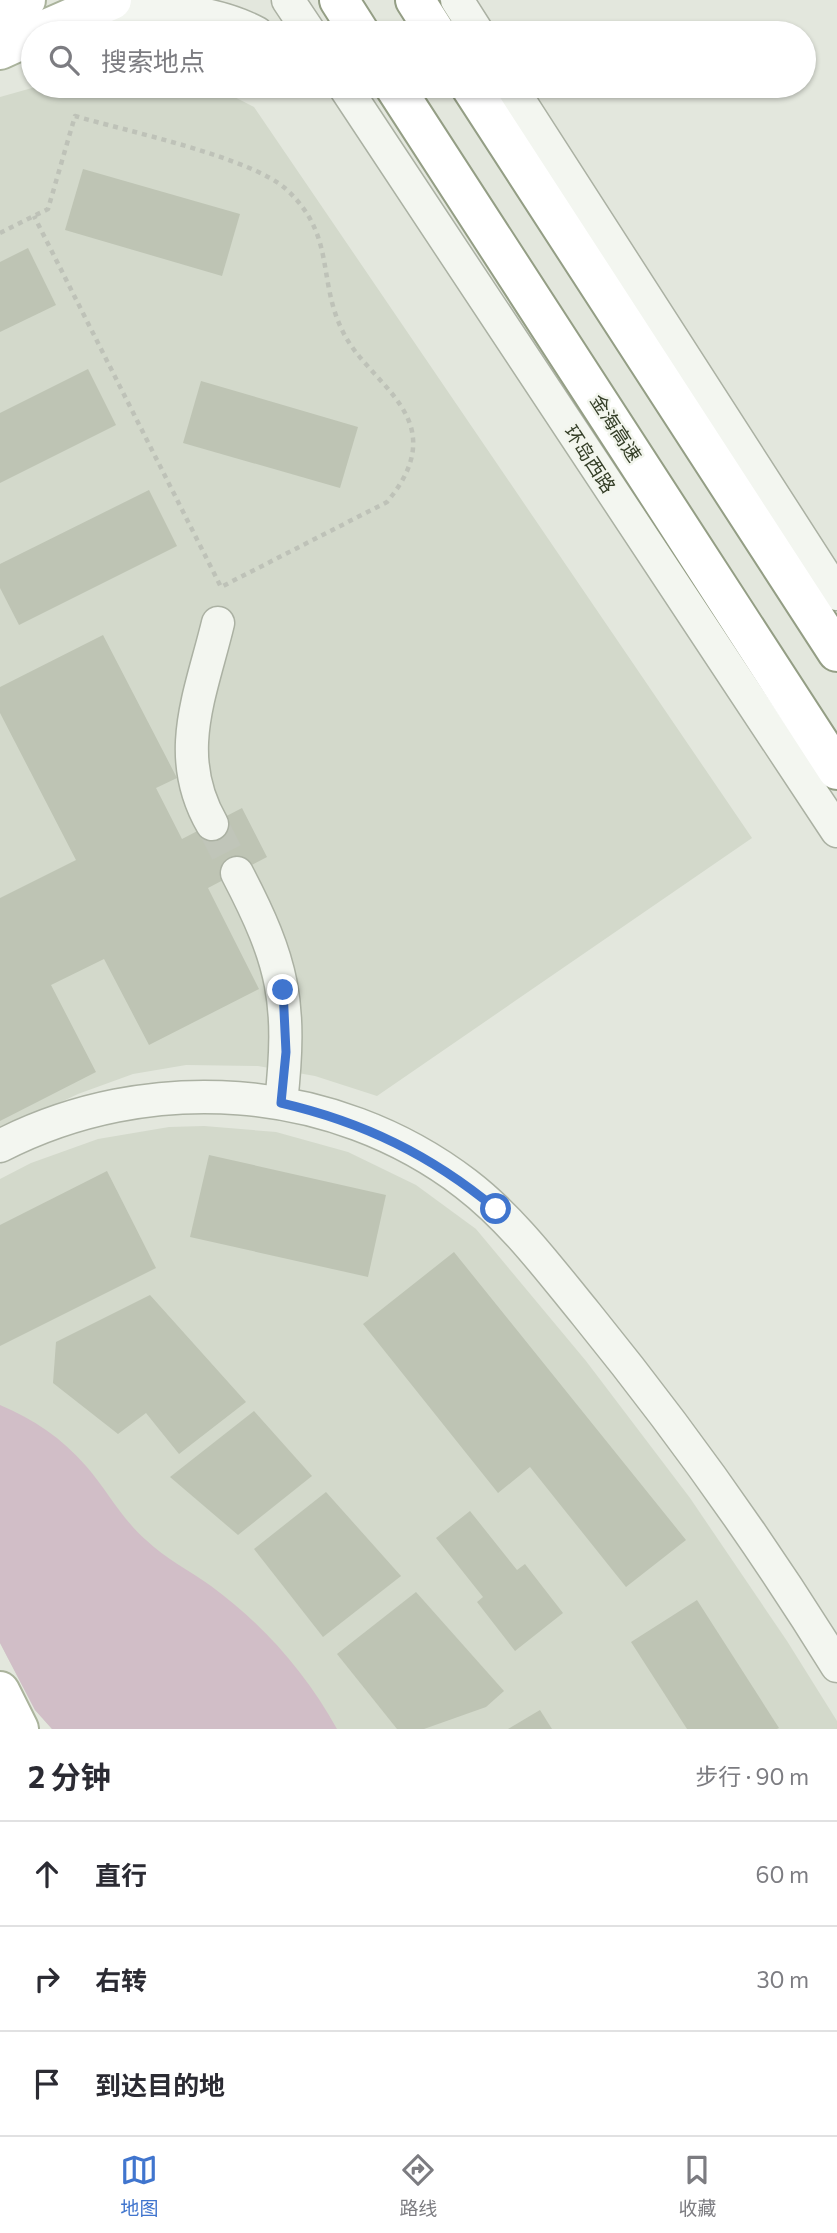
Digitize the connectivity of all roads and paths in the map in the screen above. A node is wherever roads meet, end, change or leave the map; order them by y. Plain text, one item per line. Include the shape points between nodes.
1 (26, 0) edge
2 (112, 0) edge
3 (288, 0) edge
4 (339, 0) edge
5 (415, 0) edge
6 (457, 0) edge
7 (484, 0) edge
8 (22, 21) edge
9 (58, 21) edge
10 (93, 21) edge
11 (226, 21) edge
12 (302, 21) edge
13 (352, 21) edge
14 (428, 21) edge
15 (470, 21) edge
16 (493, 21) edge
17 (351, 98) edge
18 (402, 98) edge
19 (478, 98) edge
20 (518, 98) edge
21 (533, 98) edge
22 (576, 191) junction
23 (34, 216) junction
24 (0, 233) edge
25 (837, 594) edge
26 (218, 623) dead end
27 (837, 652) edge
28 (837, 770) edge
29 (212, 824) tunnel mouth
30 (837, 831) edge
31 (237, 873) tunnel mouth
32 (281, 1103) junction
33 (0, 1146) edge
34 (837, 1665) edge
35 (0, 1691) edge
36 (19, 1729) edge

1 - 8 main road
2 - 9 main road
3 - 12 street
4 - 13 main road
5 - 14 main road
6 - 15 street
7 - 16 street
10 - 11 street via 116,12 160,8
17 - 30 street, 环岛西路
18 - 28 main road, 金海高速
19 - 27 main road
20 - 22 street
21 - 22 street via 569,154
22 - 25 street
23 - 23 path via 220,587 387,502 405,480 413,453 410,425 397,400 351,347 333,306 324,248 308,215 285,188 255,169 75,116 48,209
23 - 24 path
26 - 29 street via 190,741 192,776
31 - 32 street via 267,929 283,990 286,1052
32 - 33 street via 204,1096 128,1103 54,1123
32 - 34 street via 320,1112 396,1141 443,1168 496,1209 662,1411
35 - 36 main road

